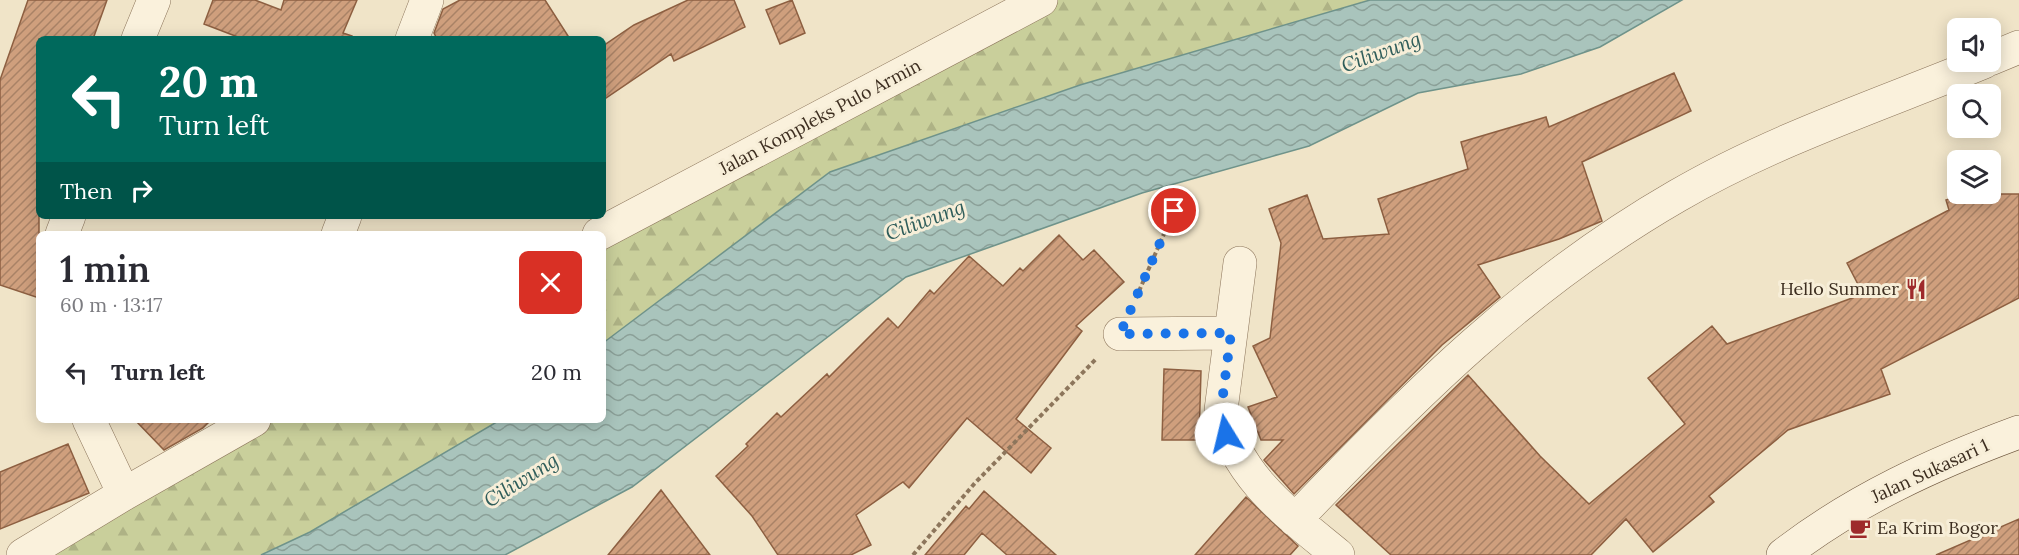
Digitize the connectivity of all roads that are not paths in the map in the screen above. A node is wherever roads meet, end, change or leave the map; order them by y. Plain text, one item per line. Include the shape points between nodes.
1 (154, 0) edge
2 (427, 0) edge
3 (1041, 0) edge
4 (139, 36) edge
5 (413, 36) edge
6 (2019, 47) edge
7 (2001, 54) edge
8 (1960, 72) edge
9 (605, 231) edge
10 (1240, 263) dead end
11 (1231, 333) junction
12 (1120, 334) road end
13 (90, 423) edge
14 (249, 423) edge
15 (2019, 432) edge
16 (124, 494) junction
17 (1295, 520) junction
18 (23, 555) edge
19 (1338, 555) edge
20 (1783, 555) edge

1 - 4 street
2 - 5 street
3 - 9 street, Jalan Kompleks Pulo Armin
6 - 7 street
8 - 17 street via 1747,160 1678,195 1612,236 1554,276 1445,368
10 - 11 street
11 - 12 street
11 - 17 street via 1221,410 1226,434 1241,463
13 - 16 street
14 - 16 street
15 - 20 street, Jalan Sukasari 1 via 1886,488
16 - 18 street
17 - 19 street

